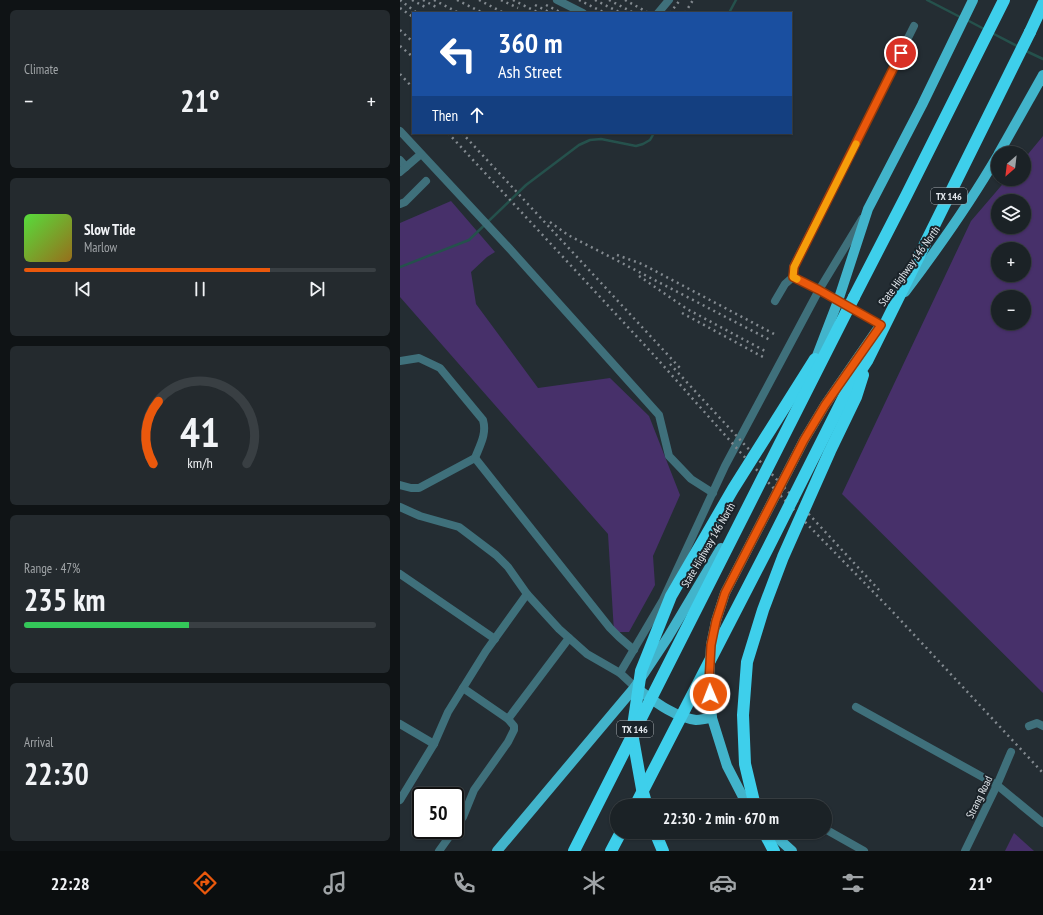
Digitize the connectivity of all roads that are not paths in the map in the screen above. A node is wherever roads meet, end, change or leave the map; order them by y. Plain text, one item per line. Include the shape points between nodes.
1 (557, 0) edge
2 (669, 0) edge
3 (1003, 2) edge
4 (971, 3) edge
5 (1043, 4) edge
6 (581, 12) edge
7 (659, 12) edge
8 (914, 26) dead end
9 (1042, 77) edge
10 (400, 131) edge
11 (1003, 146) edge
12 (422, 154) junction
13 (400, 160) edge
14 (991, 168) edge
15 (403, 169) edge
16 (426, 181) dead end
17 (400, 204) edge
18 (868, 209) junction
19 (793, 277) junction
20 (819, 290) junction
21 (854, 298) junction
22 (775, 301) dead end
23 (838, 301) junction
24 (881, 325) junction
25 (400, 361) edge
26 (867, 361) junction
27 (476, 458) junction
28 (400, 485) edge
29 (713, 494) junction
30 (400, 507) edge
31 (400, 574) edge
32 (527, 594) junction
33 (569, 638) junction
34 (495, 639) junction
35 (634, 650) junction
36 (620, 673) junction
37 (635, 687) junction
38 (463, 688) junction
39 (856, 706) dead end
40 (712, 718) junction
41 (508, 719) junction
42 (400, 724) edge
43 (1029, 726) dead end
44 (1043, 726) edge
45 (434, 744) junction
46 (1011, 752) dead end
47 (997, 785) junction
48 (638, 799) edge
49 (645, 799) edge
50 (745, 799) edge
51 (753, 799) edge
52 (400, 800) edge
53 (464, 814) edge
54 (1043, 823) edge
55 (832, 833) edge
56 (447, 839) edge
57 (618, 839) edge
58 (658, 839) edge
59 (768, 839) edge
60 (779, 839) edge
61 (439, 851) edge
62 (497, 851) edge
63 (574, 851) edge
64 (612, 851) edge
65 (663, 851) edge
66 (774, 851) edge
67 (792, 851) edge
68 (864, 851) edge
69 (965, 851) edge

1 - 6 street
2 - 7 street
3 - 21 highway, TX 146
4 - 18 main road, State Highway 146 North
5 - 26 highway, TX 146, bridge
8 - 19 street via 800,254
9 - 11 main road, State Highway 146 North
10 - 12 street
12 - 15 street
12 - 29 street via 659,415 668,456 691,479
13 - 15 street
14 - 24 main road, State Highway 146 North via 938,248
16 - 17 street
18 - 20 street, State Highway 146 North
18 - 23 main road, State Highway 146 North
19 - 20 street
19 - 22 street via 785,284
20 - 23 street
20 - 29 street, State Highway 146 North via 725,466
21 - 49 highway, bridge via 733,489 672,596 641,671 632,733
21 - 63 highway, TX 146, bridge
23 - 24 street
23 - 37 main road, State Highway 146 North via 791,422 728,537
24 - 40 main road, State Highway 146 North via 825,405 804,440 725,593 711,645 709,682
25 - 27 street via 419,358 440,368 483,420 485,434
26 - 48 highway, TX 146, bridge via 847,391
26 - 51 highway, bridge via 856,397 783,557 747,662 743,715 745,757
27 - 28 street via 420,488
27 - 35 street via 610,628
29 - 35 street, State Highway 146 North via 663,600
30 - 32 street via 420,516 459,527 496,555
31 - 34 street
32 - 33 street
32 - 34 street
33 - 36 street via 587,654
33 - 41 street
34 - 38 street
35 - 36 street, State Highway 146 North
36 - 37 street
37 - 40 main road via 659,705 682,716 697,720
37 - 62 main road, State Highway 146 North
38 - 41 street
38 - 45 street via 448,712
39 - 47 street
40 - 50 main road, State Highway 146 North via 727,766
41 - 53 street via 514,726 513,734 474,790
42 - 45 street
43 - 44 street via 1037,723
45 - 52 street
46 - 47 street, Strang Road
47 - 54 street
47 - 69 street, Strang Road
55 - 68 street
56 - 61 street
57 - 64 highway
58 - 65 highway
59 - 66 highway
60 - 67 main road

